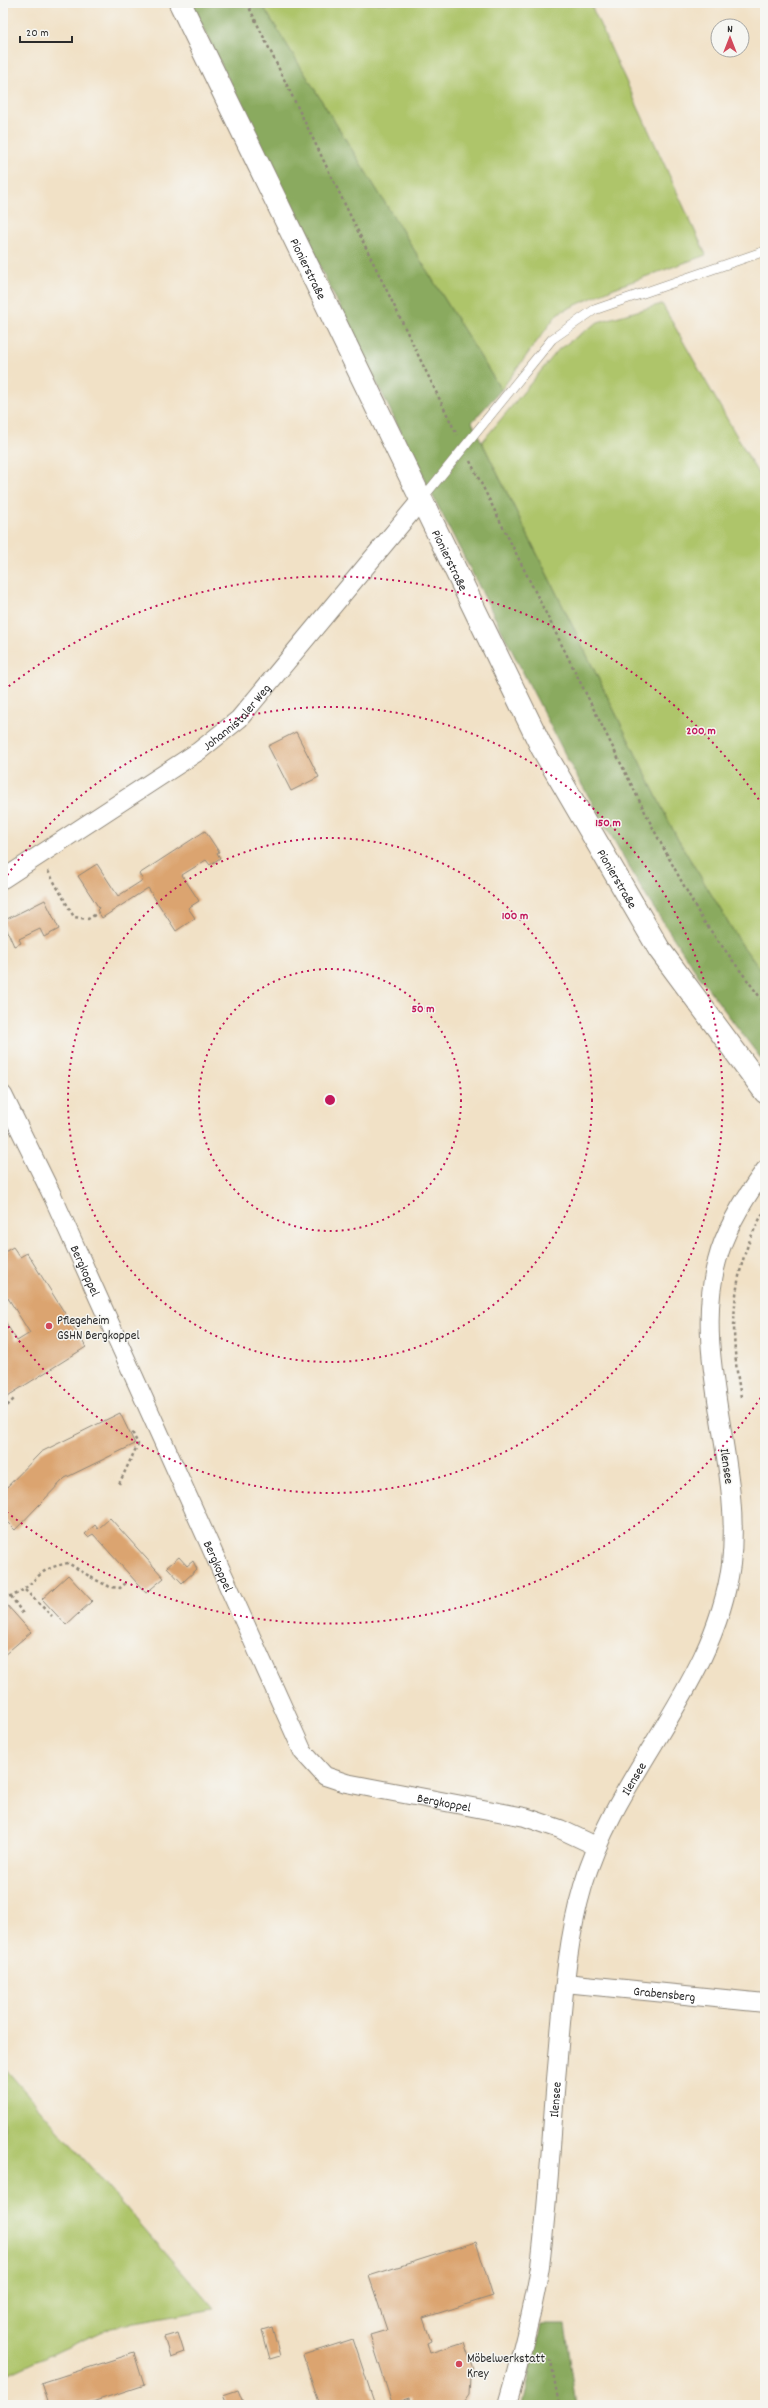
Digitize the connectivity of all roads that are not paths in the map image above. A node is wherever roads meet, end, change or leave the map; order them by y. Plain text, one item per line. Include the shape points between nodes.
1 (180, 3) edge
2 (765, 251) edge
3 (421, 500) junction
4 (3, 879) edge
5 (765, 1092) edge
6 (3, 1095) edge
7 (765, 1170) edge
8 (596, 1846) junction
9 (565, 1983) junction
10 (765, 2003) edge
11 (507, 2405) edge

1 - 3 street, Pionierstraße
2 - 3 lane via 594,310 552,339
3 - 4 street, Johannistaler Weg via 239,719 199,751
3 - 5 street, Pionierstraße via 542,748 639,915 659,948
6 - 8 street, Bergkoppel via 56,1204 303,1752 325,1776 346,1783 525,1817 560,1829
7 - 8 street, Ilensee via 735,1217 717,1260 710,1307 713,1363 733,1502 731,1565 719,1618 704,1657 610,1816
8 - 9 street, Ilensee via 582,1889
9 - 10 street, Grabensberg
9 - 11 street, Ilensee via 539,2269 525,2343

